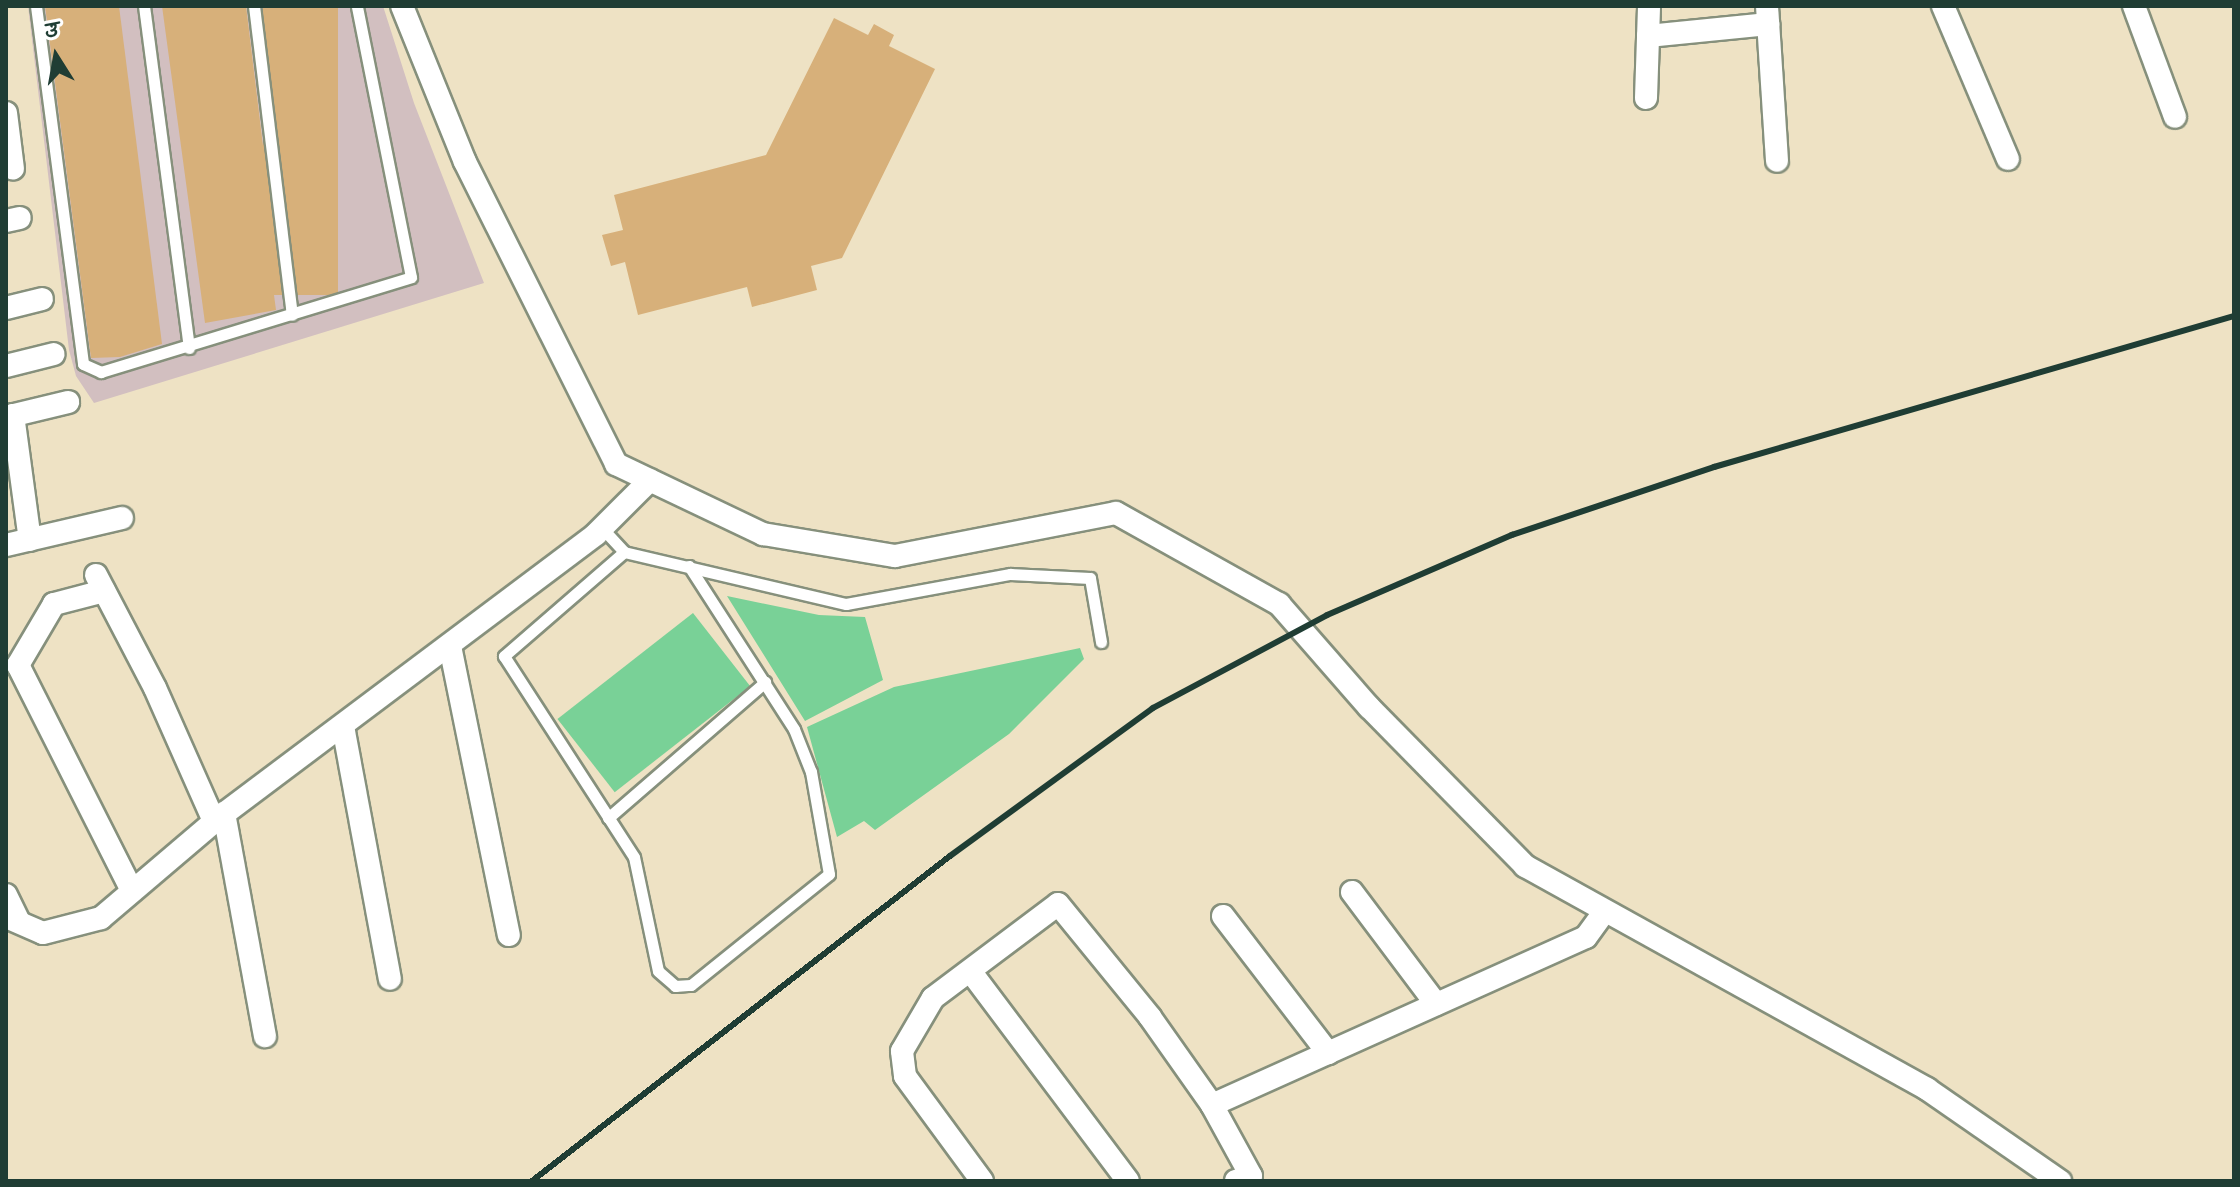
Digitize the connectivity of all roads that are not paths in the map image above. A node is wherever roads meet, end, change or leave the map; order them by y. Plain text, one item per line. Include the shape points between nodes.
1 (36, 6) edge
2 (144, 6) edge
3 (254, 6) edge
4 (357, 6) edge
5 (402, 6) edge
6 (1649, 6) edge
7 (1943, 6) edge
8 (2134, 6) edge
9 (1767, 15) edge
10 (1648, 36) junction
11 (1646, 98) dead end
12 (6, 113) edge
13 (2175, 117) dead end
14 (2008, 159) dead end
15 (1777, 161) dead end
16 (13, 169) dead end
17 (42, 299) dead end
18 (6, 308) edge
19 (292, 315) junction
20 (189, 348) junction
21 (54, 354) dead end
22 (6, 366) edge
23 (68, 402) dead end
24 (9, 416) edge
25 (650, 480) junction
26 (122, 518) dead end
27 (602, 528) junction
28 (30, 540) junction
29 (6, 545) edge
30 (624, 552) junction
31 (689, 566) junction
32 (1101, 642) dead end
33 (450, 646) junction
34 (765, 682) junction
35 (343, 726) junction
36 (219, 817) junction
37 (608, 818) junction
38 (132, 891) junction
39 (1352, 892) dead end
40 (6, 895) edge
41 (1605, 911) junction
42 (1223, 916) dead end
43 (13, 920) edge
44 (509, 935) dead end
45 (971, 972) junction
46 (390, 979) dead end
47 (1436, 1004) junction
48 (265, 1036) dead end
49 (1328, 1053) junction
50 (1212, 1105) junction
51 (982, 1181) edge
52 (1128, 1181) edge
53 (1236, 1181) edge
54 (2060, 1181) edge

1 - 20 lane via 83,364 101,372
2 - 20 lane
3 - 19 lane
4 - 19 lane via 411,277
5 - 25 street via 465,162 616,464
6 - 10 street
7 - 14 street
8 - 13 street
9 - 10 street
9 - 15 street
10 - 11 street
12 - 16 street
17 - 18 street
19 - 20 lane
21 - 22 street
23 - 24 street
24 - 28 street
25 - 27 street
25 - 41 street via 763,534 895,556 1116,513 1279,604 1369,707 1525,866
26 - 28 street
27 - 30 lane
27 - 33 street
28 - 29 street
30 - 31 lane
30 - 37 lane via 504,656
31 - 32 lane via 846,604 1010,574 1090,578
31 - 34 lane
33 - 35 street
33 - 44 street
34 - 37 lane
34 - 37 lane via 794,729 811,772 829,874 691,985 675,986 658,971 634,857
35 - 36 street
35 - 46 street
36 - 38 street
36 - 38 street via 100,583 54,604 18,665
36 - 48 street
38 - 43 street via 101,918 43,933
39 - 47 street
40 - 43 street
41 - 47 street via 1586,937
41 - 54 street via 1927,1089
42 - 49 street
45 - 50 street via 1058,904 1150,1017
45 - 51 street via 933,998 902,1051 905,1076
45 - 52 street
47 - 49 street
49 - 50 street
50 - 53 street via 1251,1176

